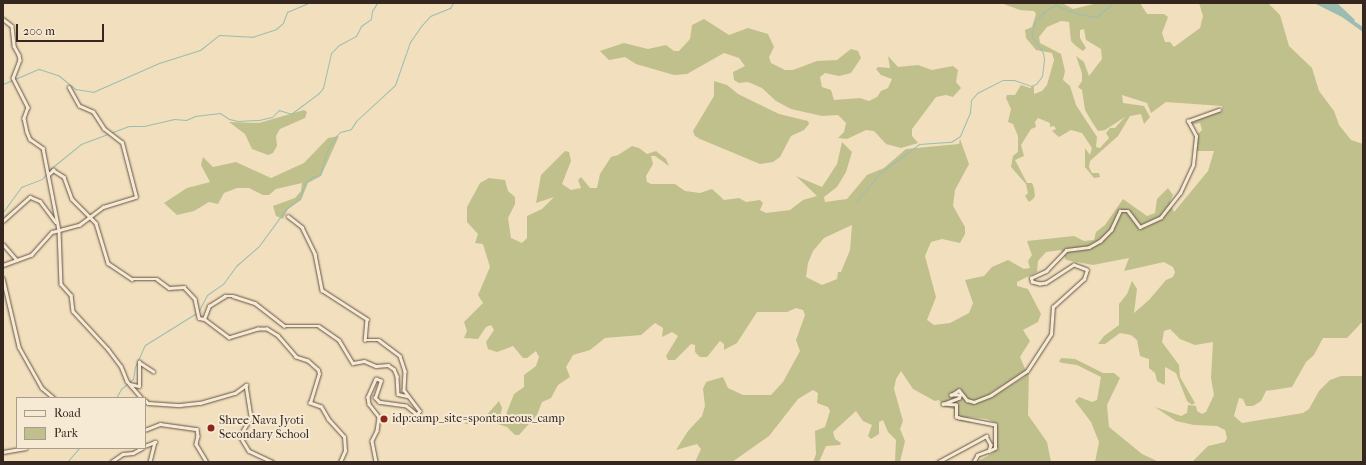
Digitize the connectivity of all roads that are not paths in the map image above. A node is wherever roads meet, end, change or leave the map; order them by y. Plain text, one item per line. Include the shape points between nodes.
1 (3, 19) edge
2 (69, 88) dead end
3 (1219, 110) dead end
4 (47, 174) junction
5 (288, 216) dead end
6 (90, 217) junction
7 (3, 221) edge
8 (58, 223) junction
9 (59, 230) junction
10 (3, 244) edge
11 (17, 260) junction
12 (3, 265) edge
13 (3, 278) edge
14 (204, 319) junction
15 (153, 371) dead end
16 (130, 384) junction
17 (407, 396) junction
18 (53, 397) edge
19 (141, 397) edge
20 (146, 401) edge
21 (146, 430) edge
22 (146, 446) edge
23 (20, 449) edge
24 (140, 449) edge
25 (3, 452) edge
26 (989, 452) junction
27 (111, 462) edge
28 (150, 462) edge
29 (207, 462) edge
30 (274, 462) edge
31 (340, 462) edge
32 (376, 462) edge
33 (938, 462) edge
34 (974, 462) edge

1 - 4 street via 12,26 14,46 19,56 13,79 28,107 24,118 27,132 30,139 43,148
2 - 6 street via 79,106 93,112 110,134 122,143 136,197 103,207
3 - 26 street via 1188,121 1196,136 1193,165 1180,193 1158,220 1140,227 1128,211 1120,211 1111,230 1100,241 1089,247 1066,250 1046,271 1031,278 1032,282 1046,283 1074,264 1087,270 1084,279 1053,307 1051,334 1027,371 991,395 974,402 967,400 959,390 951,395 960,395 958,398 942,404 956,406 956,417 995,425 995,448
4 - 6 street via 53,170 64,177 72,199
4 - 8 street
5 - 17 street via 302,227 315,254 322,290 367,319 365,340 379,340 400,356 405,371 404,390
6 - 9 street via 79,225
6 - 14 street via 96,223 108,264 132,279 157,279 169,288 184,287 195,299 199,318
7 - 8 street via 30,197 40,201
8 - 9 street
9 - 11 street via 52,232 31,255
9 - 16 street via 60,280 70,295 73,311 112,354
10 - 11 street
11 - 12 street
13 - 18 street via 19,347 42,388
14 - 17 street via 209,306 225,296 233,296 255,303 284,326 319,326 339,340 353,363 364,361 394,369 398,394
14 - 31 street via 229,338 258,329 267,330 278,336 296,357 308,361 318,370 320,374 310,403 321,407 328,420 344,437 346,450
15 - 16 street via 139,362 139,386
16 - 19 street
17 - 32 street via 420,411 420,415 406,406 379,402 375,398 381,381 376,379 368,398 378,417 377,431 372,441
20 - 30 street via 180,405 200,403 235,393 246,385 251,418 240,436 248,451
21 - 29 street via 160,424 197,428 196,444
22 - 28 street via 155,442
23 - 25 street
24 - 27 street via 123,454
26 - 33 street via 991,445 988,438 982,436
26 - 34 street via 978,455

